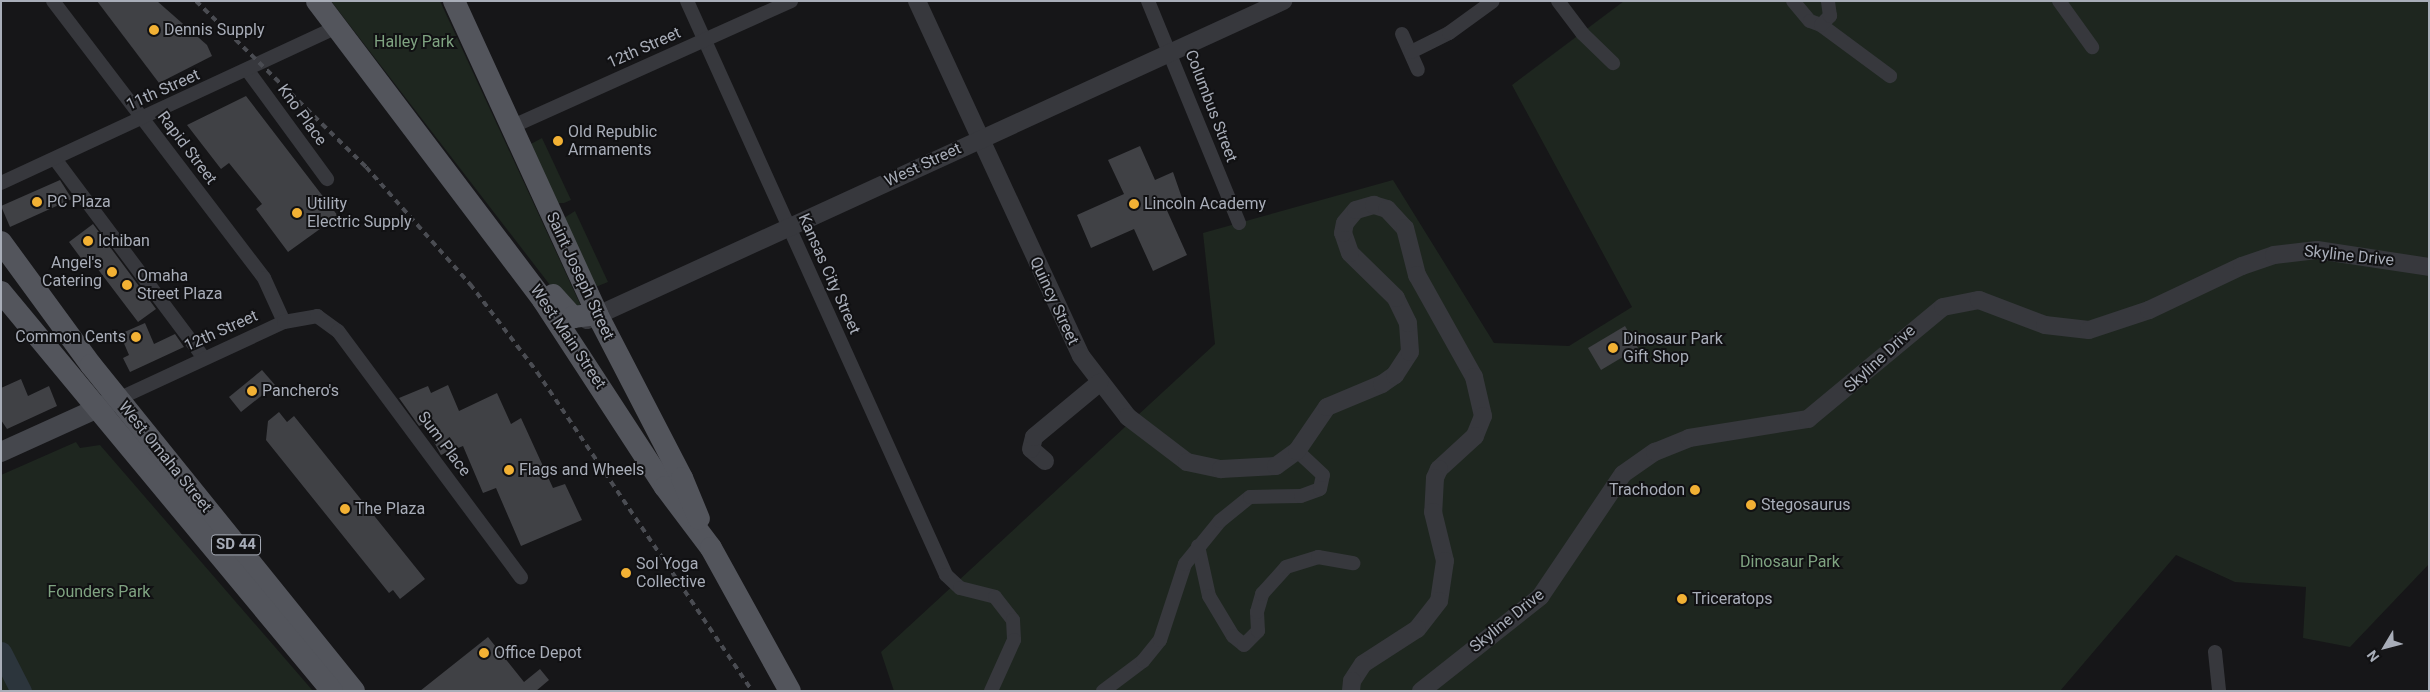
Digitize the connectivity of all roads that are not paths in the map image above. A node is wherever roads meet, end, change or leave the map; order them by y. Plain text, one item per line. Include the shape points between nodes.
1 (53, 1) edge
2 (317, 1) edge
3 (454, 1) edge
4 (687, 1) edge
5 (791, 1) edge
6 (917, 1) edge
7 (1148, 1) edge
8 (1283, 1) edge
9 (1493, 1) edge
10 (1558, 1) edge
11 (1793, 1) edge
12 (1828, 1) edge
13 (2059, 1) edge
14 (1821, 25) junction
15 (337, 27) junction
16 (1402, 34) dead end
17 (705, 40) junction
18 (2092, 47) dead end
19 (1172, 52) junction
20 (1411, 52) junction
21 (1613, 63) dead end
22 (1418, 70) dead end
23 (248, 71) junction
24 (1890, 76) dead end
25 (143, 119) junction
26 (511, 127) junction
27 (980, 139) junction
28 (55, 159) junction
29 (327, 179) dead end
30 (1, 183) edge
31 (1239, 223) dead end
32 (789, 227) junction
33 (1, 242) edge
34 (502, 244) junction
35 (2429, 266) edge
36 (1, 292) edge
37 (597, 314) junction
38 (284, 322) junction
39 (338, 332) joint
40 (564, 332) junction
41 (204, 358) junction
42 (1099, 382) junction
43 (118, 399) junction
44 (95, 409) junction
45 (3, 448) edge
46 (1297, 450) junction
47 (1045, 461) dead end
48 (1198, 546) junction
49 (711, 548) junction
50 (1353, 563) dead end
51 (521, 577) dead end
52 (2215, 652) dead end
53 (332, 691) edge
54 (354, 691) edge
55 (790, 691) edge
56 (992, 691) edge
57 (1103, 691) edge
58 (1351, 691) edge
59 (1421, 691) edge
60 (2219, 691) edge

1 - 25 street, Rapid Street
2 - 15 main road, West Main Street
3 - 26 main road, Saint Joseph Street
4 - 17 street, Kansas City Street
5 - 17 street, 12th Street
6 - 27 street, Quincy Street
7 - 19 street, Columbus Street
8 - 19 street, West Street
9 - 20 street via 1448,33
10 - 21 street via 1582,34
11 - 14 street via 1805,17
12 - 14 street via 1830,16
13 - 18 street
14 - 24 street
15 - 23 street, 11th Street
15 - 34 main road, West Main Street
16 - 20 street
17 - 26 street, 12th Street
17 - 32 street, Kansas City Street
19 - 27 street, West Street
19 - 31 street, Columbus Street
20 - 22 street
23 - 25 street, 11th Street
23 - 29 street, Kno Place
25 - 28 street, 11th Street
25 - 38 street, Rapid Street via 264,278
26 - 37 main road, Saint Joseph Street
27 - 32 street, West Street
27 - 42 street, Quincy Street via 1063,324
28 - 30 street, 11th Street
28 - 41 street
32 - 37 street, West Street
32 - 56 street, Kansas City Street via 940,562 952,582 995,597 1014,620 1014,640
33 - 43 main road, West Omaha Street / SD 44
34 - 37 main road via 534,267 569,314 579,318
34 - 40 main road, West Main Street
35 - 59 street, Skyline Drive via 2317,250 2274,255 2242,266 2149,310 2089,330 2045,325 1980,300 1943,307 1808,419 1689,438 1655,452 1623,474 1596,511 1564,566 1540,597
36 - 44 main road, West Omaha Street / SD 44
37 - 40 street, West Street
37 - 49 main road, Saint Joseph Street via 682,478
38 - 39 street, 12th Street via 317,316
38 - 41 street, 12th Street
39 - 51 street, Sum Place
40 - 49 main road, West Main Street via 665,487
41 - 43 street, 12th Street
42 - 46 street, Quincy Street via 1148,436 1196,466 1268,468 1283,463
42 - 47 street via 1034,437 1031,449
43 - 44 main road
43 - 54 main road, West Omaha Street / SD 44
44 - 45 main road
44 - 53 main road, West Omaha Street / SD 44
46 - 48 street via 1323,475 1320,489 1301,496 1250,497 1233,508
46 - 58 street via 1328,406 1382,384 1404,365 1410,352 1408,323 1402,308 1350,253 1343,233 1345,223 1356,210 1374,205 1387,208 1405,228 1417,275 1474,377 1483,416 1475,436 1439,469 1434,478 1433,512 1446,560 1439,600 1417,629 1364,664 1352,681
48 - 50 street via 1209,596 1233,636 1244,646 1258,631 1257,612 1262,594 1286,567 1318,557
48 - 57 street via 1179,576 1160,640 1143,661
49 - 55 main road, West Main Street
52 - 60 street

